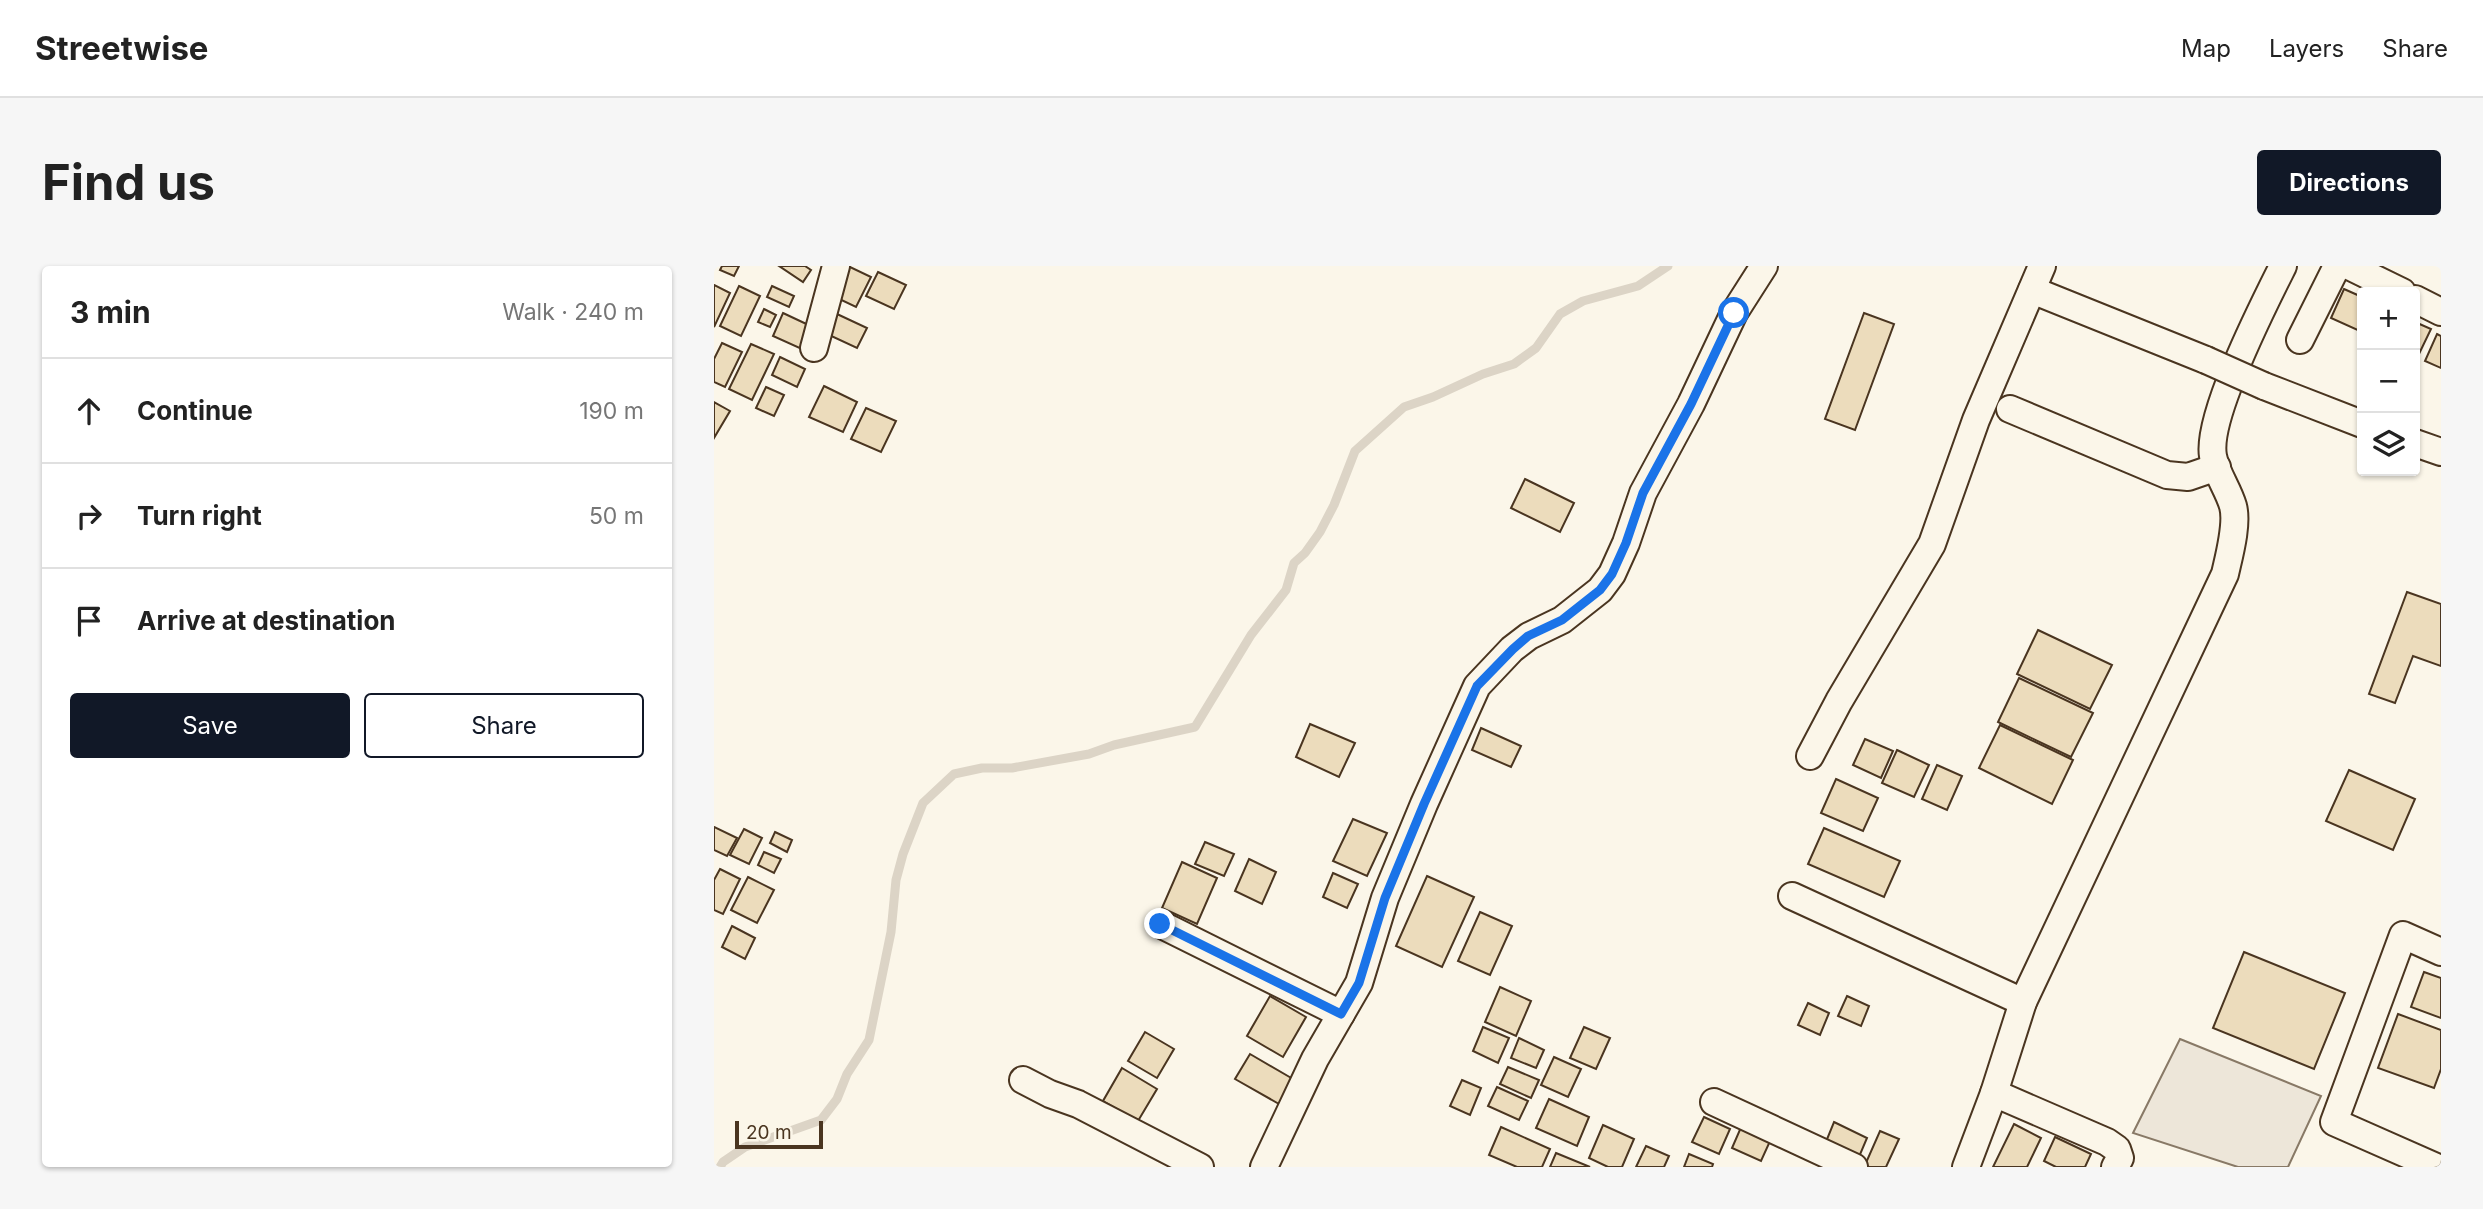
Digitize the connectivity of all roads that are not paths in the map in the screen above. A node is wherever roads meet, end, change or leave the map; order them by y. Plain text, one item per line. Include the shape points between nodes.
1 (836, 266) edge
2 (1763, 266) edge
3 (2283, 266) edge
4 (2337, 266) edge
5 (2349, 266) edge
6 (2037, 278) edge
7 (2392, 287) edge
8 (2420, 302) edge
9 (2441, 312) edge
10 (2300, 340) dead end
11 (814, 348) dead end
12 (2010, 409) dead end
13 (2357, 422) edge
14 (2420, 445) edge
15 (2441, 452) edge
16 (2217, 467) junction
17 (1810, 756) dead end
18 (1793, 896) dead end
19 (1160, 924) dead end
20 (2441, 952) edge
21 (2023, 1002) junction
22 (1341, 1014) junction
23 (1023, 1080) dead end
24 (1994, 1093) junction
25 (1714, 1102) dead end
26 (1200, 1167) edge
27 (1264, 1167) edge
28 (1854, 1167) edge
29 (1966, 1167) edge
30 (2115, 1167) edge
31 (2436, 1167) edge

1 - 11 street
2 - 22 street via 1734,313 1643,493 1612,574 1600,590 1562,620 1528,636 1477,686 1385,898 1359,983
3 - 16 street via 2221,411 2214,434
4 - 10 street
5 - 7 street
6 - 13 street, bridge via 2206,360
6 - 17 street via 1976,420 1933,544
8 - 9 street
12 - 16 street via 2167,475 2188,477
14 - 15 street
16 - 21 street via 2234,509 2225,574
18 - 21 street
19 - 22 street
20 - 31 street via 2403,935 2334,1122
21 - 24 street
22 - 27 street
23 - 26 street
24 - 29 street
24 - 30 street via 2107,1142 2120,1158
25 - 28 street

